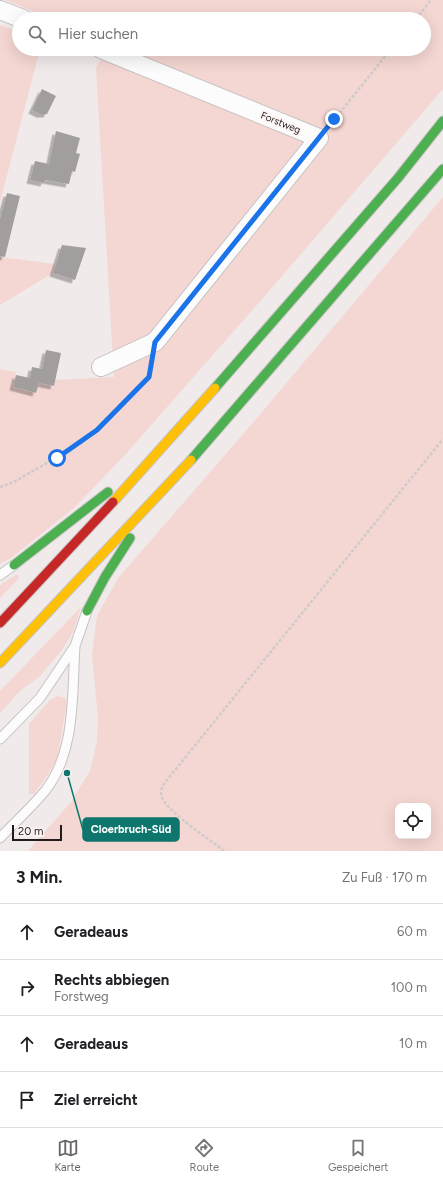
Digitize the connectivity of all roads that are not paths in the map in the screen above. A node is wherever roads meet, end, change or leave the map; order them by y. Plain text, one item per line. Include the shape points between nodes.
1 (0, 10) edge
2 (12, 15) edge
3 (118, 56) edge
4 (443, 121) edge
5 (443, 169) edge
6 (101, 367) dead end
7 (162, 449) junction
8 (199, 451) junction
9 (14, 565) joint
10 (0, 574) edge
11 (87, 611) joint
12 (0, 623) edge
13 (75, 646) junction
14 (0, 663) edge
15 (0, 739) edge
16 (0, 838) edge

1 - 2 street
3 - 6 street, Forstweg via 319,138 155,342
4 - 7 highway via 398,178
5 - 8 highway
7 - 9 highway via 57,534
7 - 12 highway
8 - 11 highway via 129,540
8 - 14 highway
9 - 10 lane
11 - 13 lane
13 - 15 lane via 40,698
13 - 16 lane via 67,742 58,768 45,791

